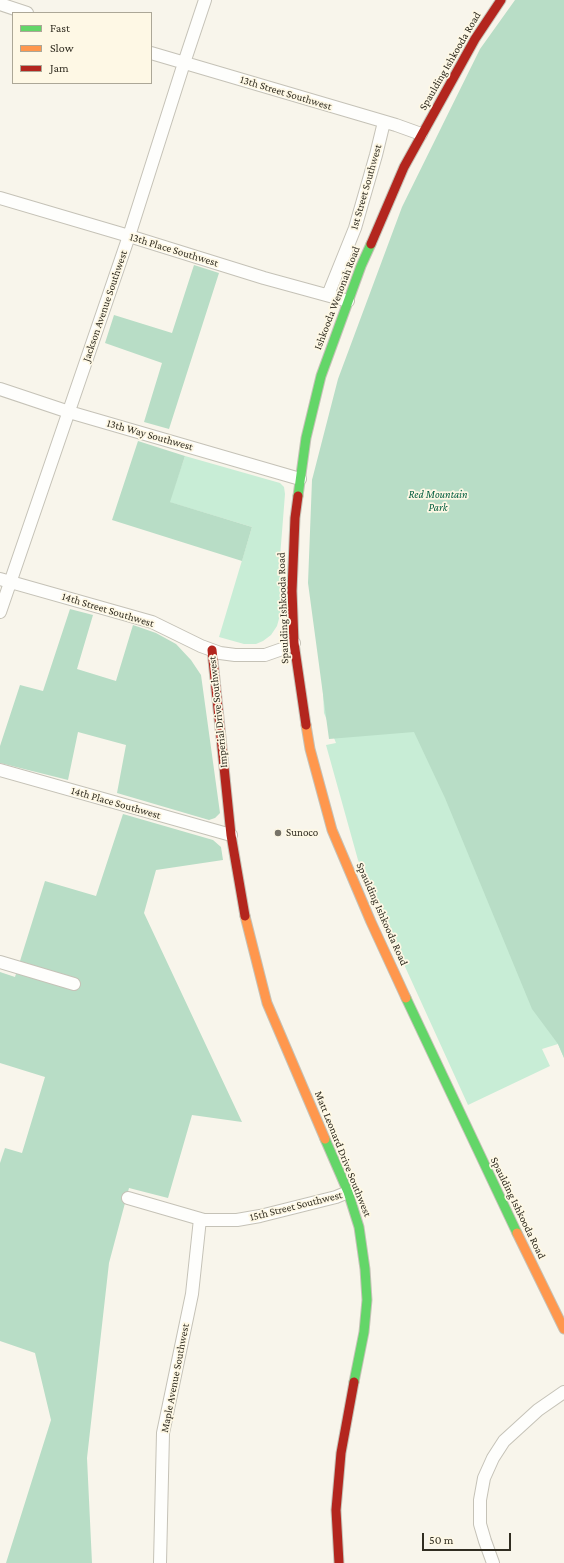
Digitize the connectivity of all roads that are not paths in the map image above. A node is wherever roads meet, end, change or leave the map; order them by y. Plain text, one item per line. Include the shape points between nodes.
1 (205, 0) edge
2 (501, 0) edge
3 (2, 5) edge
4 (24, 12) edge
5 (152, 53) edge
6 (184, 62) junction
7 (384, 122) junction
8 (421, 134) junction
9 (0, 198) edge
10 (128, 236) junction
11 (328, 295) junction
12 (348, 301) junction
13 (0, 389) edge
14 (69, 412) junction
15 (300, 478) junction
16 (5, 581) edge
17 (0, 612) edge
18 (294, 643) junction
19 (212, 650) junction
20 (0, 770) edge
21 (231, 835) junction
22 (0, 962) edge
23 (74, 984) dead end
24 (348, 1192) junction
25 (128, 1198) dead end
26 (200, 1219) junction
27 (564, 1329) edge
28 (564, 1392) edge
29 (160, 1563) edge
30 (339, 1563) edge
31 (493, 1563) edge

1 - 6 street, Jackson Avenue Southwest
2 - 8 street, Spaulding Ishkooda Road via 474,39
3 - 4 street
5 - 6 street, 13th Street Southwest
6 - 7 street, 13th Street Southwest
6 - 10 street, Jackson Avenue Southwest
7 - 8 street, 13th Street Southwest
7 - 11 street, 1st Street Southwest via 355,228
8 - 12 street, Ishkooda Wenonah Road via 381,219
9 - 10 street, 13th Place Southwest
10 - 11 street, 13th Place Southwest
10 - 14 street, Jackson Avenue Southwest
11 - 12 street, 13th Place Southwest
12 - 15 street, Ishkooda Wenonah Road via 321,376 306,438
13 - 14 street, 13th Way Southwest
14 - 15 street, 13th Way Southwest
14 - 16 street, Jackson Avenue Southwest
15 - 18 street, Spaulding Ishkooda Road via 292,554
16 - 17 street, Jackson Avenue Southwest
16 - 19 street, 14th Street Southwest via 152,622
18 - 19 street, Imperial Drive Southwest via 265,655 235,655
18 - 27 street, Spaulding Ishkooda Road via 310,749 332,830 371,922
19 - 21 street, Imperial Drive Southwest
20 - 21 street, 14th Place Southwest
21 - 24 street, Matt Leonard Drive Southwest via 243,909 267,1003
22 - 23 street
24 - 26 street, 15th Street Southwest via 260,1216 237,1220
24 - 30 street, Matt Leonard Drive Southwest via 359,1226 367,1300 360,1357 341,1453 336,1510
25 - 26 street, 15th Street Southwest
26 - 29 street, Maple Avenue Southwest via 192,1294 163,1433
28 - 31 street via 538,1410 504,1441 484,1478 480,1500 480,1524

